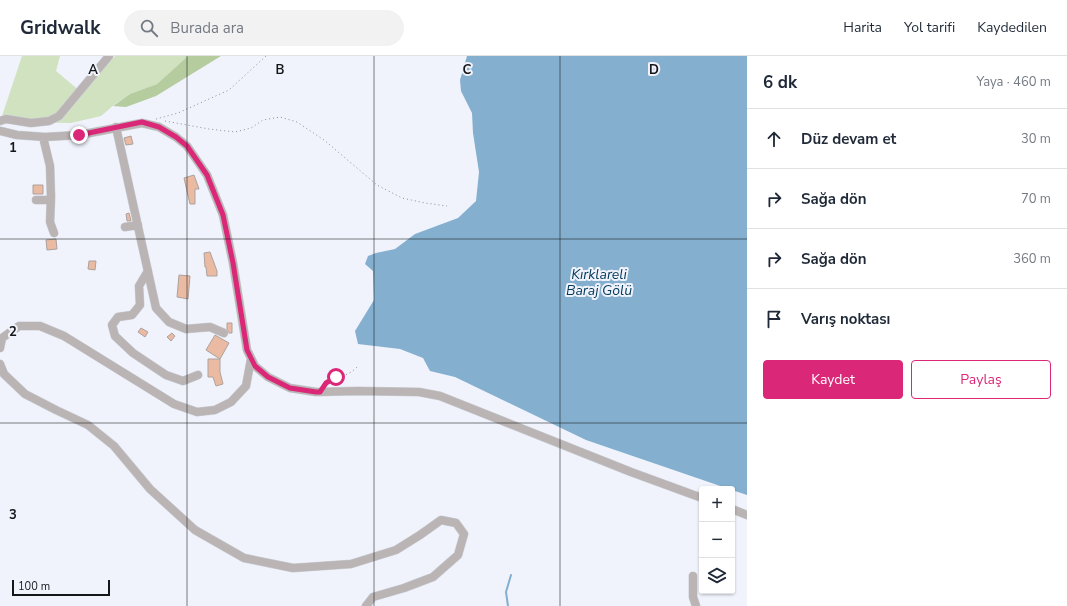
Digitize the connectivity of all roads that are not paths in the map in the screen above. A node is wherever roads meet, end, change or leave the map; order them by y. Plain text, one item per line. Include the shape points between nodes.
1 (109, 56) edge
2 (0, 121) edge
3 (116, 127) junction
4 (0, 131) edge
5 (43, 137) junction
6 (36, 200) dead end
7 (51, 200) junction
8 (138, 225) junction
9 (125, 228) dead end
10 (54, 234) dead end
11 (148, 271) junction
12 (224, 333) dead end
13 (0, 348) edge
14 (251, 359) junction
15 (0, 364) edge
16 (198, 375) dead end
17 (699, 497) edge
18 (735, 510) edge
19 (747, 515) edge
20 (693, 576) dead end
21 (366, 606) edge
22 (696, 606) edge

1 - 2 street via 59,116 49,121 31,123 6,119
3 - 5 street via 79,135
3 - 8 street
3 - 14 street via 142,122 159,127 187,146 207,175 223,215 247,350
4 - 5 street
5 - 7 street via 50,166
6 - 7 street
7 - 10 street via 50,222
8 - 9 street
8 - 11 street
11 - 12 street via 156,308 168,322 186,329 210,328
11 - 16 street via 139,286 140,305 132,315 118,317 112,325 115,336 133,353 166,375 183,381
13 - 14 street via 2,338 19,326 40,326 64,336 174,404 197,412 215,410 232,402 246,386
14 - 17 street via 268,377 290,388 320,392 419,392 440,396
15 - 21 street via 4,374 26,394 88,425 114,446 150,489 195,530 244,558 293,568 351,564 396,550 441,520 456,523 464,534 458,555 433,577 373,597
18 - 19 street
20 - 22 street

